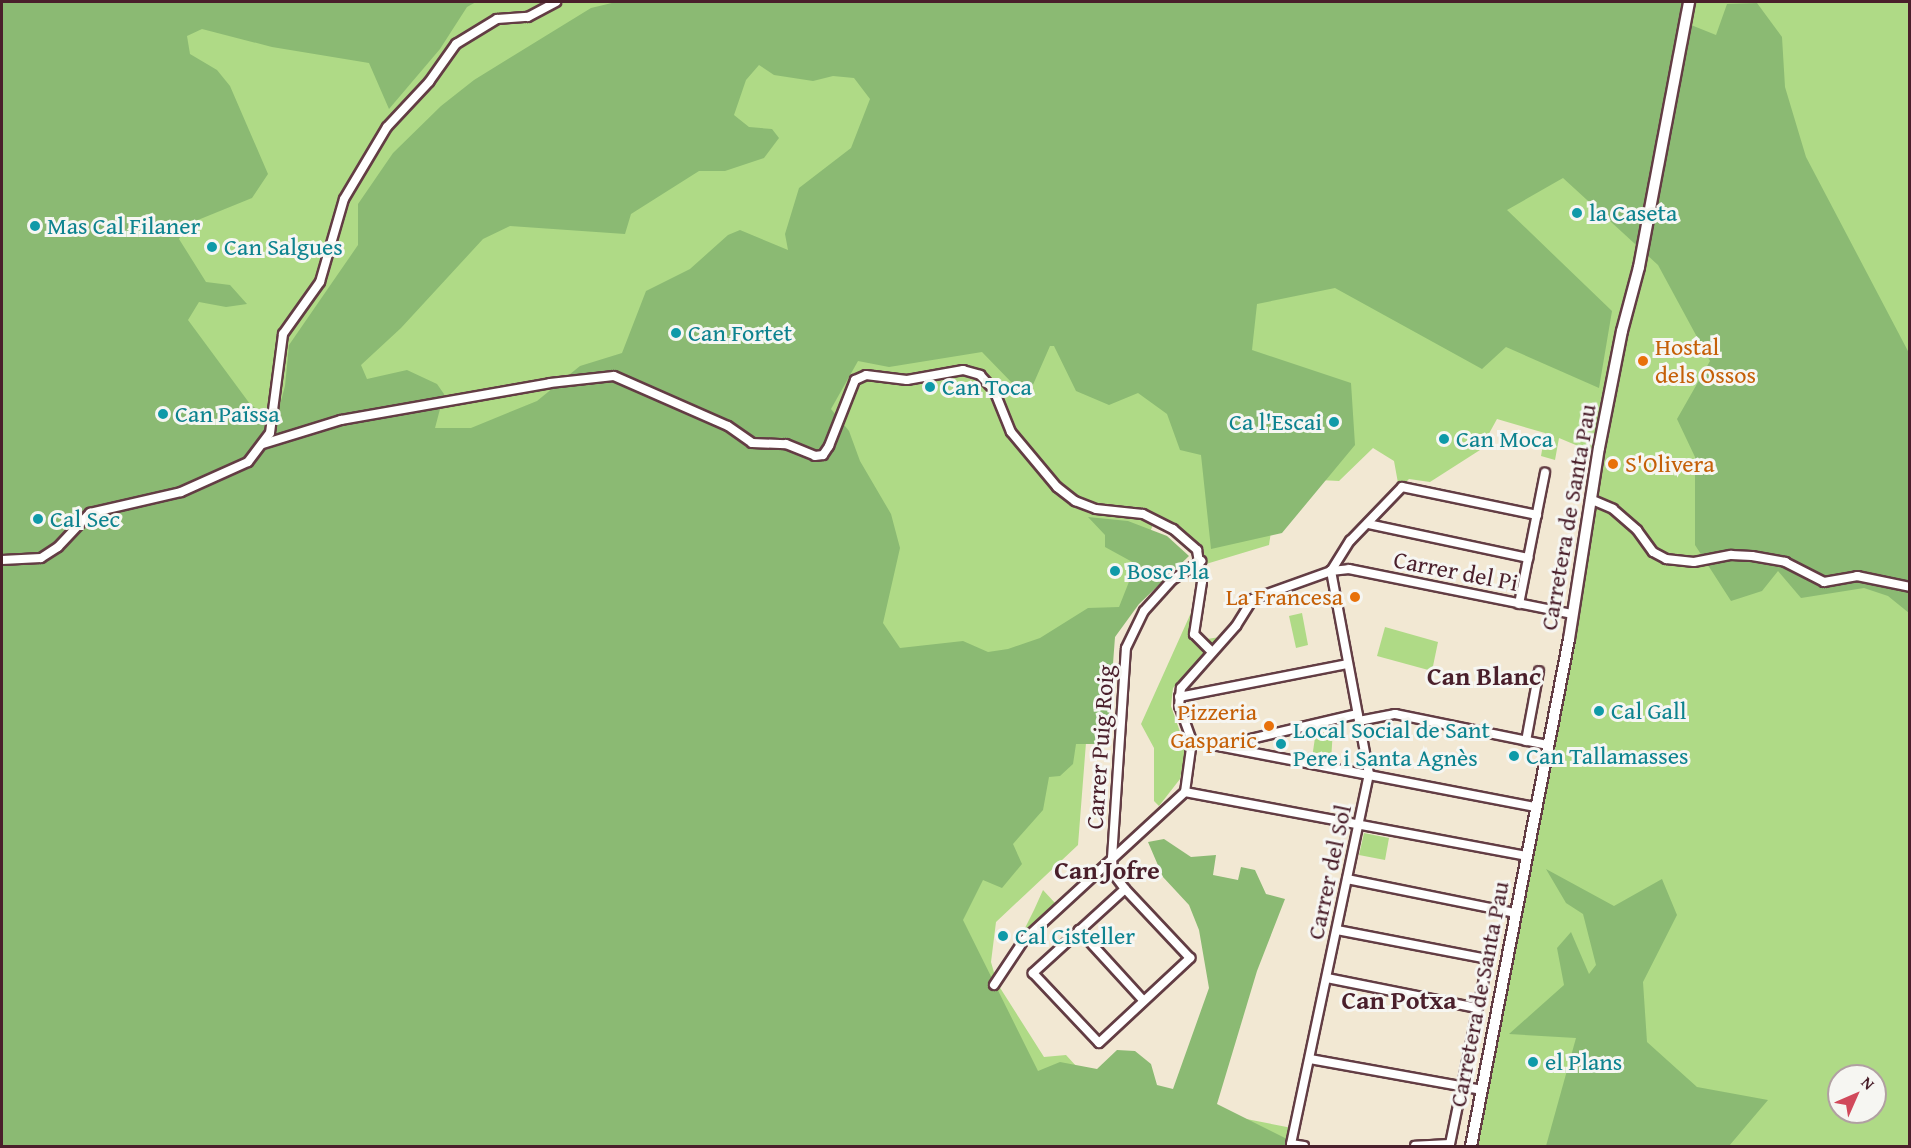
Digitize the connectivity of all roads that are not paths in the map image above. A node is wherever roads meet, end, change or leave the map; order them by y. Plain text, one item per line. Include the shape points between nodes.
1 (556, 2) edge
2 (1689, 2) edge
3 (263, 444) junction
4 (1545, 473) dead end
5 (1590, 499) junction
6 (1537, 515) junction
7 (1368, 524) junction
8 (1528, 558) junction
9 (2, 560) edge
10 (1201, 561) junction
11 (1330, 571) junction
12 (1910, 587) edge
13 (1519, 604) junction
14 (1573, 614) junction
15 (1212, 652) junction
16 (1347, 664) junction
17 (1539, 671) dead end
18 (1179, 697) junction
19 (1358, 718) junction
20 (1192, 741) junction
21 (1526, 741) junction
22 (1223, 745) junction
23 (1547, 745) junction
24 (1369, 774) junction
25 (1185, 792) junction
26 (1536, 807) junction
27 (1359, 823) junction
28 (1526, 856) junction
29 (1112, 858) junction
30 (1347, 879) junction
31 (1125, 889) junction
32 (1515, 912) junction
33 (1079, 930) junction
34 (1337, 930) junction
35 (1327, 978) junction
36 (994, 985) dead end
37 (1143, 1000) junction
38 (1477, 1008) junction
39 (1310, 1059) junction
40 (1460, 1087) junction
41 (1482, 1090) junction
42 (1304, 1146) edge
43 (1415, 1146) edge
44 (1471, 1146) edge

1 - 3 street via 528,17 497,19 456,44 429,82 387,127 344,199 320,282 283,334 274,417
2 - 5 main road, Carretera de Santa Pau
3 - 9 street via 248,462 181,492 90,513 58,547 41,558
3 - 10 street via 341,420 550,382 614,376 728,426 752,443 786,444 815,456 823,455 829,446 855,380 866,375 907,380 963,370 980,375 994,390 1011,432 1057,487 1075,501 1096,509 1143,514 1173,529 1197,550
4 - 6 street
5 - 12 street via 1613,509 1637,530 1653,552 1666,559 1694,562 1731,555 1752,556 1785,562 1824,582 1857,576
5 - 14 main road, Carretera de Santa Pau
6 - 7 street via 1402,487
6 - 8 street
7 - 8 street
7 - 11 street via 1350,541
8 - 13 street
10 - 15 street via 1194,634
10 - 29 street, Carrer Puig Roig via 1172,580 1144,611 1126,648
11 - 13 street, Carrer del Pi via 1348,569
11 - 15 street via 1253,599 1236,626
11 - 16 street, Carrer del Sol
13 - 14 street, Carrer del Pi
14 - 23 main road, Carretera de Santa Pau
15 - 18 street via 1186,680
16 - 18 street
16 - 19 street, Carrer del Sol
17 - 21 street
18 - 20 street
19 - 21 street via 1395,714
19 - 22 street
19 - 24 street, Carrer del Sol
20 - 22 street
20 - 25 street
21 - 23 street
22 - 24 street
23 - 26 main road, Carretera de Santa Pau
24 - 26 street
24 - 27 street, Carrer del Sol
25 - 27 street
25 - 29 street
26 - 28 main road, Carretera de Santa Pau
27 - 28 street
27 - 30 street, Carrer del Sol
28 - 32 main road, Carretera de Santa Pau
29 - 31 street, Carrer Puig Roig via 1113,873
29 - 36 street, Carrer Puig Roig via 1023,940
30 - 32 street
30 - 34 street, Carrer del Sol
31 - 33 street
31 - 37 street, Carrer Puig Roig via 1190,958
32 - 41 main road, Carretera de Santa Pau
33 - 37 street
33 - 37 street via 1033,973 1099,1043
34 - 35 street, Carrer del Sol
34 - 38 street via 1488,959
35 - 38 street
35 - 39 street, Carrer del Sol
38 - 40 street
39 - 40 street
39 - 42 street, Carrer del Sol via 1291,1144
40 - 41 street
40 - 43 street via 1450,1144
41 - 44 main road, Carretera de Santa Pau

